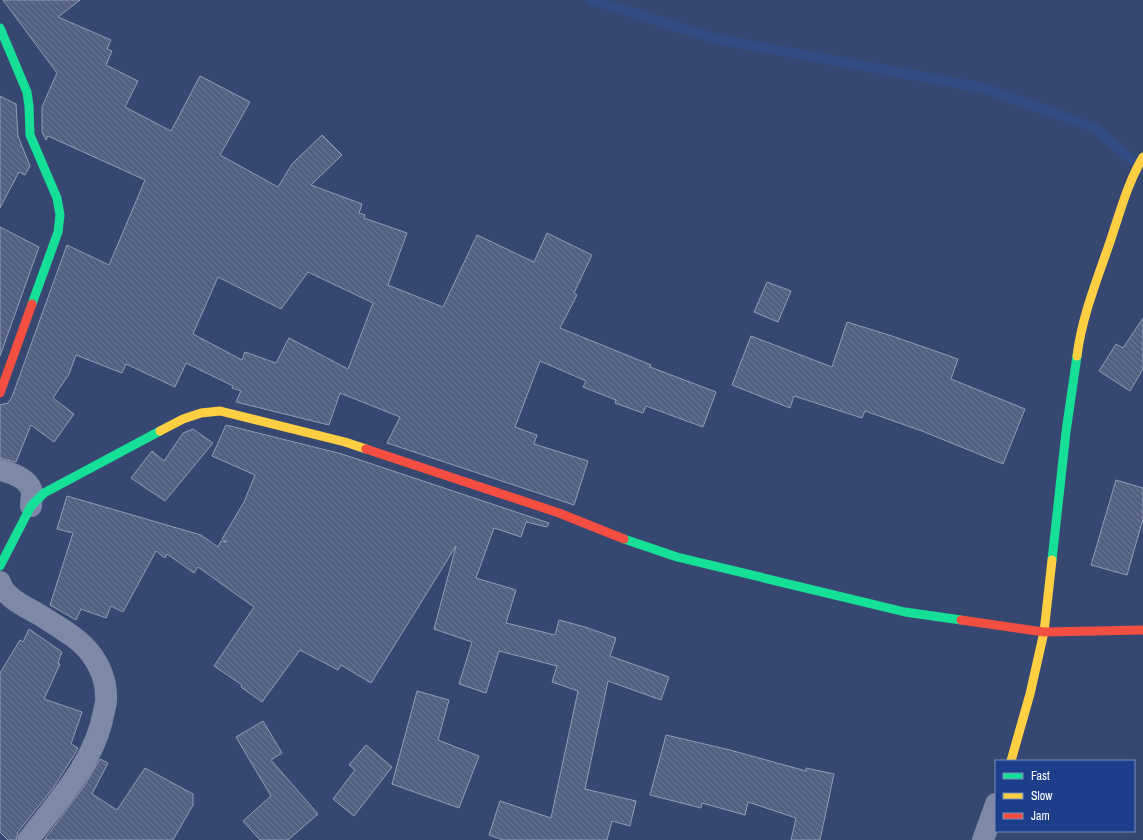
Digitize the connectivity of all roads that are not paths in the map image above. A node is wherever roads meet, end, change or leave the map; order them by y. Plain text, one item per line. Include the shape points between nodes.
1 (0, 28) edge
2 (1143, 157) edge
3 (0, 393) edge
4 (0, 470) edge
5 (31, 506) junction
6 (0, 566) edge
7 (0, 582) edge
8 (1143, 630) edge
9 (1044, 632) junction
10 (1011, 760) edge
11 (995, 807) edge
12 (28, 840) edge
13 (983, 840) edge

1 - 3 street via 26,92 30,134 57,198 60,216 58,232
2 - 9 street via 1127,191 1079,339
4 - 5 street via 25,480 32,491
5 - 6 street
5 - 9 street via 44,493 183,419 201,413 220,411 345,442 559,513 636,544 677,557 905,612
7 - 12 street via 12,598 74,637 90,653 102,673 106,696 102,724 90,753 69,788
8 - 9 street
9 - 10 street
11 - 13 street

